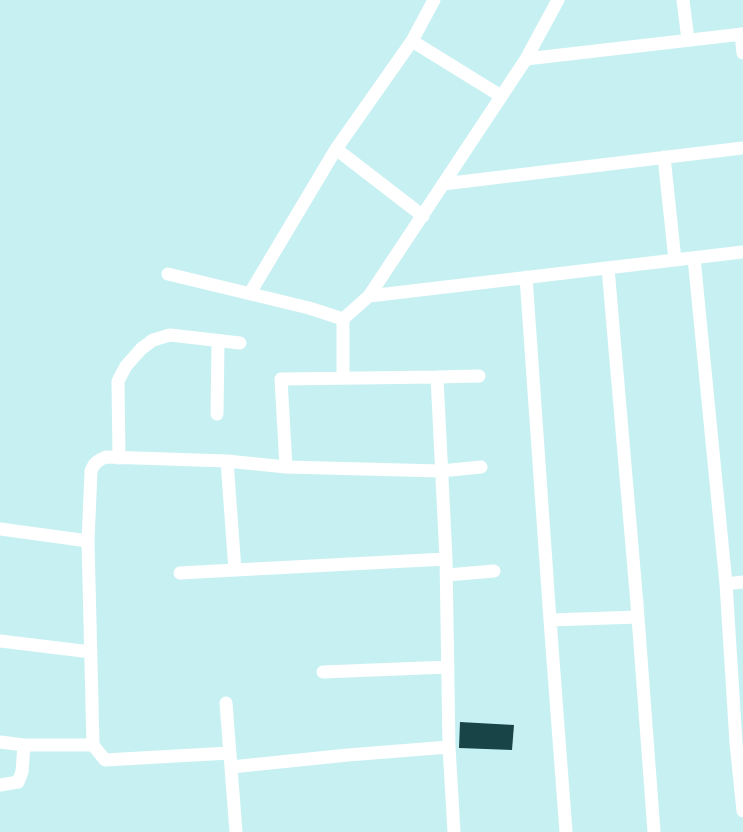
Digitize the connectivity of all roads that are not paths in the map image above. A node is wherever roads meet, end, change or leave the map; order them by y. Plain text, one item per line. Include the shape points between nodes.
1 (434, 0) edge
2 (558, 0) edge
3 (683, 0) edge
4 (742, 34) edge
5 (412, 40) junction
6 (688, 40) junction
7 (743, 53) edge
8 (526, 59) junction
9 (501, 96) junction
10 (743, 148) edge
11 (336, 149) junction
12 (664, 158) junction
13 (444, 184) junction
14 (423, 216) junction
15 (743, 252) edge
16 (694, 258) junction
17 (675, 260) junction
18 (608, 268) junction
19 (168, 274) dead end
20 (526, 277) junction
21 (250, 293) junction
22 (369, 296) junction
23 (343, 319) junction
24 (218, 341) junction
25 (240, 343) dead end
26 (479, 376) dead end
27 (437, 377) junction
28 (343, 378) junction
29 (217, 414) dead end
30 (119, 458) junction
31 (228, 461) junction
32 (286, 467) junction
33 (481, 467) dead end
34 (441, 471) junction
35 (0, 529) edge
36 (88, 541) junction
37 (446, 560) junction
38 (235, 570) junction
39 (494, 571) dead end
40 (180, 573) dead end
41 (446, 575) junction
42 (743, 582) edge
43 (726, 584) junction
44 (638, 617) junction
45 (550, 620) junction
46 (0, 641) edge
47 (90, 652) junction
48 (448, 667) junction
49 (323, 672) dead end
50 (226, 703) dead end
51 (738, 704) edge
52 (0, 742) edge
53 (24, 745) junction
54 (93, 745) junction
55 (449, 747) junction
56 (229, 753) junction
57 (231, 767) junction
58 (0, 785) edge
59 (743, 811) edge
60 (236, 832) edge
61 (454, 832) edge
62 (566, 832) edge
63 (654, 832) edge

1 - 5 street
2 - 8 street
3 - 6 street
4 - 6 street
4 - 7 street
5 - 9 street
5 - 11 street
6 - 8 street
8 - 9 street
9 - 13 street
10 - 12 street
11 - 14 street
11 - 21 street
12 - 13 street
12 - 17 street
13 - 14 street
14 - 22 street
15 - 16 street
16 - 17 street
16 - 43 street
17 - 18 street
18 - 20 street
18 - 44 street
19 - 21 street
20 - 22 street
20 - 45 street
21 - 23 street
22 - 23 street
23 - 28 street
24 - 25 street
24 - 29 street
24 - 30 street via 170,335 153,340 126,366 118,381
26 - 27 street
27 - 28 street
27 - 34 street
28 - 32 street via 281,379
30 - 31 street
30 - 36 street via 106,457 99,460 91,471
31 - 32 street
31 - 38 street
32 - 34 street
33 - 34 street
34 - 37 street
35 - 36 street
36 - 47 street
37 - 38 street
37 - 41 street
38 - 40 street
39 - 41 street
41 - 48 street
42 - 43 street
43 - 51 street
44 - 45 street
44 - 63 street
45 - 62 street
46 - 47 street
47 - 54 street
48 - 49 street
48 - 55 street
50 - 56 street
51 - 59 street via 736,743
52 - 53 street
53 - 54 street
53 - 58 street via 22,772 18,782
54 - 56 street via 105,760
55 - 57 street
55 - 61 street
56 - 57 street
57 - 60 street

